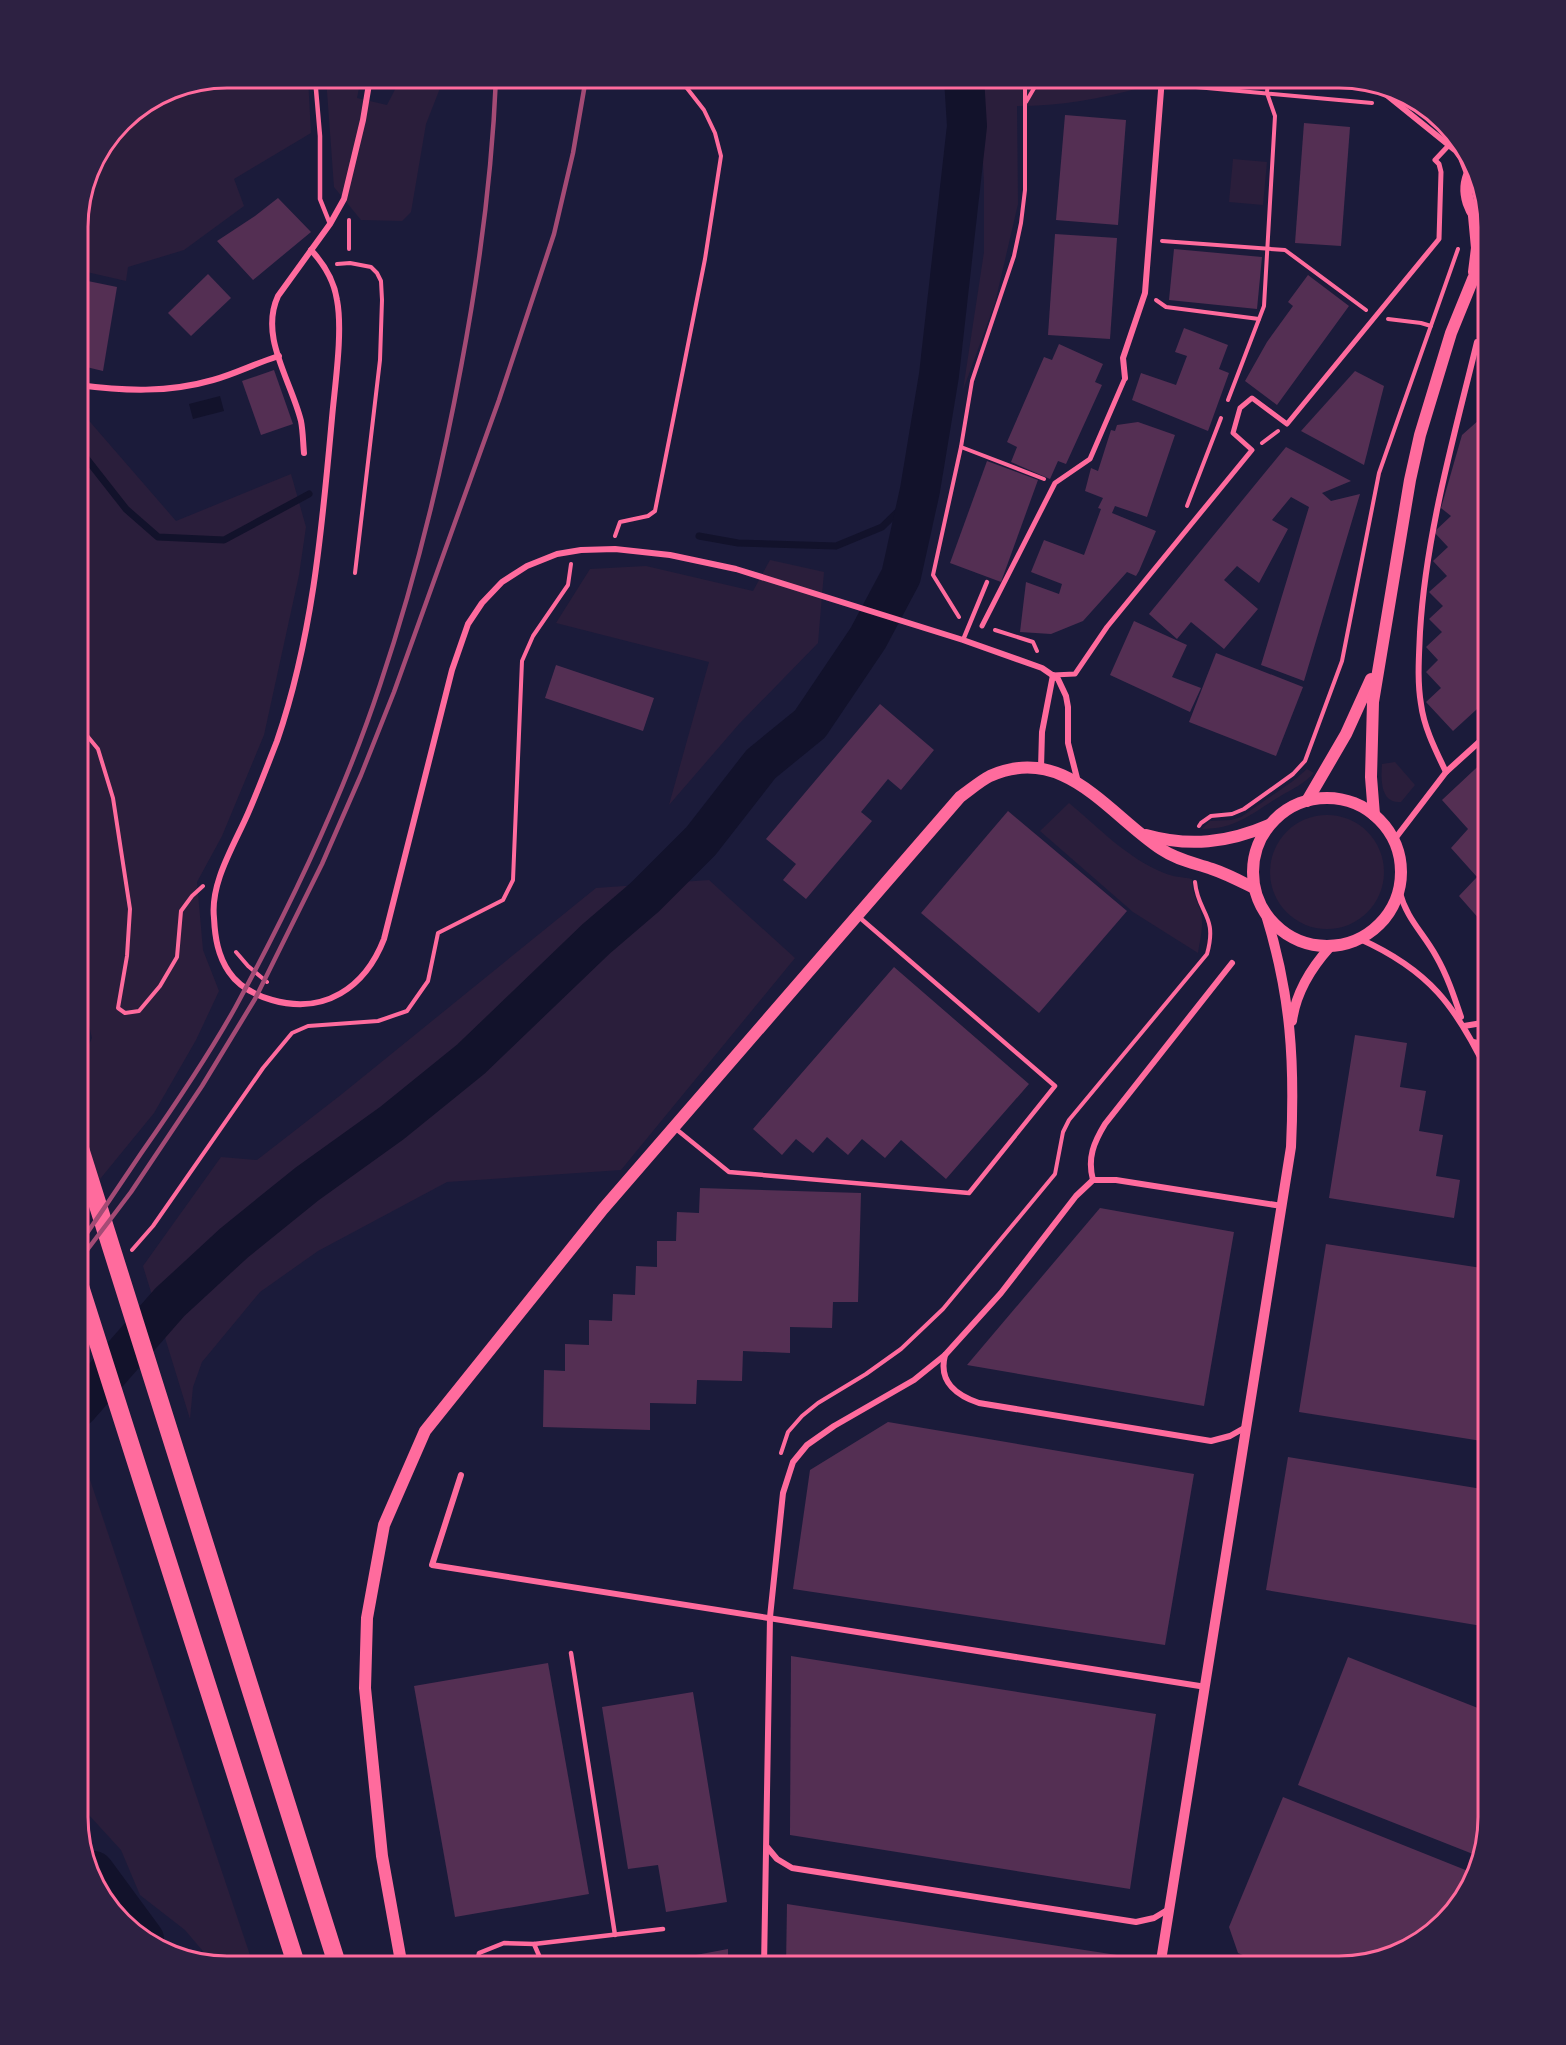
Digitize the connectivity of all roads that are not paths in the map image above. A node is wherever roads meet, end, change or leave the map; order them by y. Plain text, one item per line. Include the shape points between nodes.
1 (316, 89) edge
2 (368, 89) edge
3 (1162, 89) edge
4 (1395, 100) edge
5 (1449, 144) junction
6 (1452, 148) edge
7 (1469, 180) edge
8 (1474, 216) junction
9 (1477, 219) edge
10 (330, 224) junction
11 (311, 250) junction
12 (1478, 272) edge
13 (1473, 279) junction
14 (1478, 342) dead end
15 (279, 356) junction
16 (1125, 378) joint
17 (89, 387) edge
18 (304, 453) dead end
19 (987, 582) dead end
20 (982, 626) road end
21 (963, 640) junction
22 (1377, 664) junction
23 (1053, 675) junction
24 (1478, 743) edge
25 (1041, 768) junction
26 (1446, 772) junction
27 (1078, 783) junction
28 (1307, 801) junction
29 (1374, 815) junction
30 (1270, 824) junction
31 (1141, 834) junction
32 (1394, 840) junction
33 (1254, 888) junction
34 (1399, 890) junction
35 (857, 915) junction
36 (1266, 915) junction
37 (1359, 939) junction
38 (1330, 947) junction
39 (1232, 963) dead end
40 (1478, 1024) edge
41 (1464, 1026) junction
42 (1291, 1033) junction
43 (1473, 1042) junction
44 (1478, 1043) edge
45 (1478, 1052) edge
46 (674, 1127) junction
47 (89, 1177) edge
48 (1093, 1180) junction
49 (1282, 1206) junction
50 (89, 1315) edge
51 (945, 1355) junction
52 (1247, 1426) junction
53 (461, 1475) dead end
54 (770, 1617) junction
55 (571, 1653) dead end
56 (1206, 1687) junction
57 (767, 1847) junction
58 (1170, 1908) junction
59 (663, 1929) dead end
60 (615, 1935) junction
61 (534, 1944) junction
62 (293, 1956) edge
63 (335, 1956) edge
64 (400, 1956) edge
65 (478, 1956) edge
66 (540, 1956) edge
67 (764, 1956) edge
68 (1162, 1956) edge

1 - 10 lane via 320,199
2 - 10 street via 344,200
3 - 16 street via 1145,293 1123,358
4 - 5 street
5 - 6 street
5 - 23 street via 1435,160 1441,172 1439,239 1287,424 1252,398 1240,408 1233,433 1252,450 1107,627 1075,674
7 - 8 main road via 1468,204
8 - 9 main road
8 - 13 main road via 1477,248
10 - 11 street
11 - 15 street via 274,306 272,331
11 - 21 street via 334,284 339,322 316,576 295,680 278,738 217,884 213,906 221,958 238,983 250,992 276,1001 309,1005 329,1000 364,975 381,948 452,670 468,624 489,594 542,559 570,551 615,549 670,555 736,569
12 - 13 main road
13 - 22 main road via 1451,333 1420,435
14 - 26 street via 1438,501 1422,595 1418,665 1421,705
15 - 17 street via 212,381 175,388 118,391
15 - 18 street via 301,421
16 - 20 street via 1090,459 1054,483
19 - 21 lane
21 - 23 street
22 - 28 main road via 1346,734
22 - 29 main road via 1370,739
23 - 25 street via 1042,732
23 - 27 street via 1066,696 1068,743
24 - 26 street
25 - 27 main road
25 - 35 main road via 989,776 960,797
26 - 32 street
27 - 31 main road
28 - 29 main road via 1342,799
28 - 30 main road
29 - 32 main road
30 - 31 main road via 1228,839 1197,842
30 - 33 main road via 1255,854
31 - 33 main road via 1186,862
32 - 34 main road via 1402,873
33 - 36 main road
34 - 37 main road via 1385,919
34 - 41 street via 1407,916 1447,976
35 - 46 main road
35 - 46 lane via 1055,1086 969,1193 729,1172
36 - 38 main road via 1287,936
36 - 42 street via 1282,974
37 - 38 main road
37 - 41 street via 1401,960 1419,974 1452,1007
38 - 42 street via 1303,985
39 - 48 street via 1105,1124 1091,1152
40 - 41 street
41 - 43 street
42 - 49 street via 1292,1136
43 - 44 street
43 - 45 street
46 - 64 main road via 424,1431 384,1526 367,1618 365,1688 382,1856
47 - 63 highway
48 - 49 street via 1116,1180
48 - 51 street
49 - 52 street
50 - 62 highway
51 - 52 street via 942,1368 946,1378 962,1397 979,1403 1211,1441
51 - 54 street via 914,1380 807,1445 794,1462 783,1493
52 - 56 street
53 - 54 street via 432,1565
54 - 56 street
54 - 57 street
55 - 60 lane
56 - 58 street
57 - 58 street via 792,1868 1136,1922 1154,1918
57 - 67 street
58 - 68 street
59 - 60 lane
60 - 61 lane
61 - 65 lane via 504,1943
61 - 66 lane

